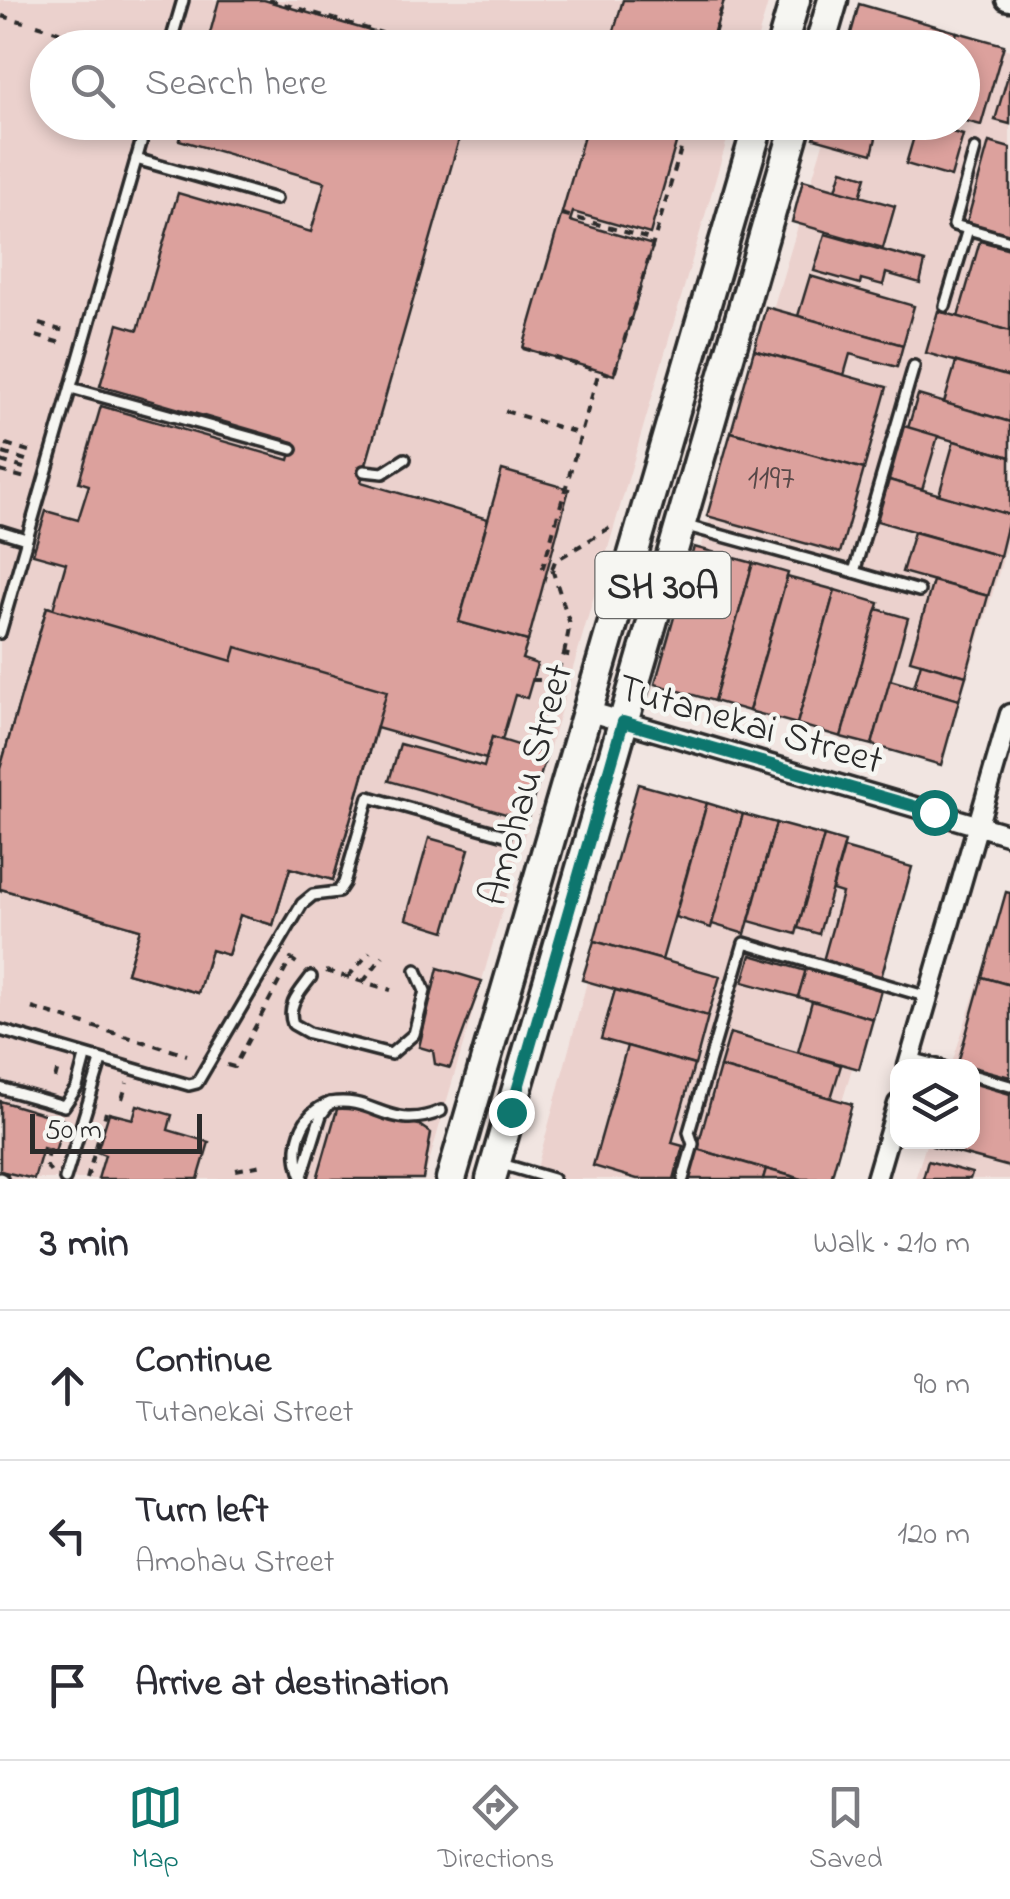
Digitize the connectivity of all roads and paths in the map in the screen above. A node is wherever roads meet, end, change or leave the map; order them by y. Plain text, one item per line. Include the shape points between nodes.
1 (183, 0) edge
2 (269, 0) edge
3 (724, 0) edge
4 (795, 0) edge
5 (833, 0) edge
6 (2, 16) edge
7 (24, 22) dead end
8 (37, 26) dead end
9 (50, 30) edge
10 (174, 30) edge
11 (372, 30) edge
12 (715, 30) edge
13 (786, 30) edge
14 (824, 30) edge
15 (142, 140) edge
16 (683, 140) edge
17 (754, 140) edge
18 (793, 140) edge
19 (975, 149) dead end
20 (136, 159) junction
21 (276, 199) dead end
22 (562, 214) dead end
23 (968, 229) junction
24 (1010, 240) edge
25 (654, 241) junction
26 (945, 306) dead end
27 (39, 324) dead end
28 (71, 333) dead end
29 (36, 336) dead end
30 (68, 345) dead end
31 (523, 348) dead end
32 (914, 366) dead end
33 (599, 371) junction
34 (70, 388) junction
35 (505, 412) dead end
36 (581, 434) junction
37 (6, 444) dead end
38 (292, 450) dead end
39 (4, 453) dead end
40 (37, 454) dead end
41 (405, 459) dead end
42 (1, 461) edge
43 (35, 462) dead end
44 (0, 470) edge
45 (32, 470) dead end
46 (364, 470) dead end
47 (30, 479) dead end
48 (680, 525) junction
49 (611, 527) dead end
50 (0, 532) edge
51 (26, 538) junction
52 (635, 546) junction
53 (671, 557) junction
54 (552, 570) junction
55 (854, 572) junction
56 (919, 591) dead end
57 (0, 633) edge
58 (564, 654) junction
59 (582, 658) dead end
60 (532, 680) dead end
61 (587, 711) junction
62 (1010, 714) edge
63 (623, 722) junction
64 (977, 824) junction
65 (504, 835) dead end
66 (1010, 835) edge
67 (370, 952) dead end
68 (384, 956) dead end
69 (301, 966) dead end
70 (416, 970) dead end
71 (326, 971) dead end
72 (311, 976) dead end
73 (348, 977) junction
74 (363, 982) junction
75 (391, 990) dead end
76 (928, 997) junction
77 (32, 1008) dead end
78 (0, 1030) edge
79 (187, 1055) dead end
80 (85, 1057) junction
81 (910, 1059) edge
82 (101, 1061) junction
83 (223, 1064) dead end
84 (980, 1078) edge
85 (1010, 1086) edge
86 (0, 1088) edge
87 (441, 1111) dead end
88 (106, 1112) dead end
89 (890, 1131) edge
90 (49, 1150) dead end
91 (262, 1165) dead end
92 (236, 1170) dead end
93 (493, 1171) edge
94 (302, 1178) edge
95 (56, 1179) edge
96 (65, 1179) edge
97 (87, 1179) edge
98 (451, 1179) edge
99 (553, 1179) edge
100 (684, 1179) edge
101 (876, 1179) edge

1 - 10 lane
2 - 11 path
3 - 12 path
4 - 13 main road
5 - 14 main road
6 - 7 path
8 - 9 path
15 - 20 lane
16 - 25 path
17 - 52 main road, Amohau Street / SH 30A
18 - 48 main road, Amohau Street / SH 30A
19 - 23 lane via 954,225
20 - 21 lane
20 - 34 lane
22 - 25 path
23 - 24 lane
23 - 26 lane
25 - 33 path via 614,375
27 - 28 path
29 - 30 path
31 - 33 path
32 - 55 lane
33 - 36 path
34 - 38 lane
34 - 51 lane
35 - 36 path
36 - 54 path via 543,567
37 - 40 path
39 - 43 path
41 - 46 lane via 383,472
42 - 45 path
44 - 47 path
48 - 53 main road, Amohau Street / SH 30A
48 - 55 lane
49 - 54 path via 555,561
50 - 51 lane
51 - 57 lane
52 - 53 lane
52 - 61 main road, Amohau Street / SH 30A
53 - 63 main road, Amohau Street / SH 30A
54 - 58 path via 570,624
55 - 56 lane
58 - 59 path
58 - 60 path via 555,680
61 - 63 street, Tutanekai Street
61 - 98 main road, Amohau Street / SH 30A
62 - 64 street
63 - 64 street, Tutanekai Street
63 - 93 main road, Amohau Street / SH 30A
64 - 66 street, Tutanekai Street
64 - 76 street
65 - 82 lane via 369,797 344,884 302,904 197,1083
67 - 73 path
68 - 74 path
69 - 83 path via 290,959 234,1067
70 - 72 lane via 425,991 414,1034 400,1049 380,1055 293,1024 293,1002
71 - 73 path
73 - 74 path
74 - 75 path
76 - 81 street
76 - 100 lane via 744,943 689,1132 693,1144
77 - 79 path
78 - 80 lane
80 - 82 lane
80 - 86 lane via 78,1087 64,1106
82 - 96 lane
84 - 85 lane
87 - 94 lane via 415,1122 330,1102
88 - 97 path
89 - 101 street
90 - 95 path via 45,1164
91 - 92 path
93 - 99 lane

